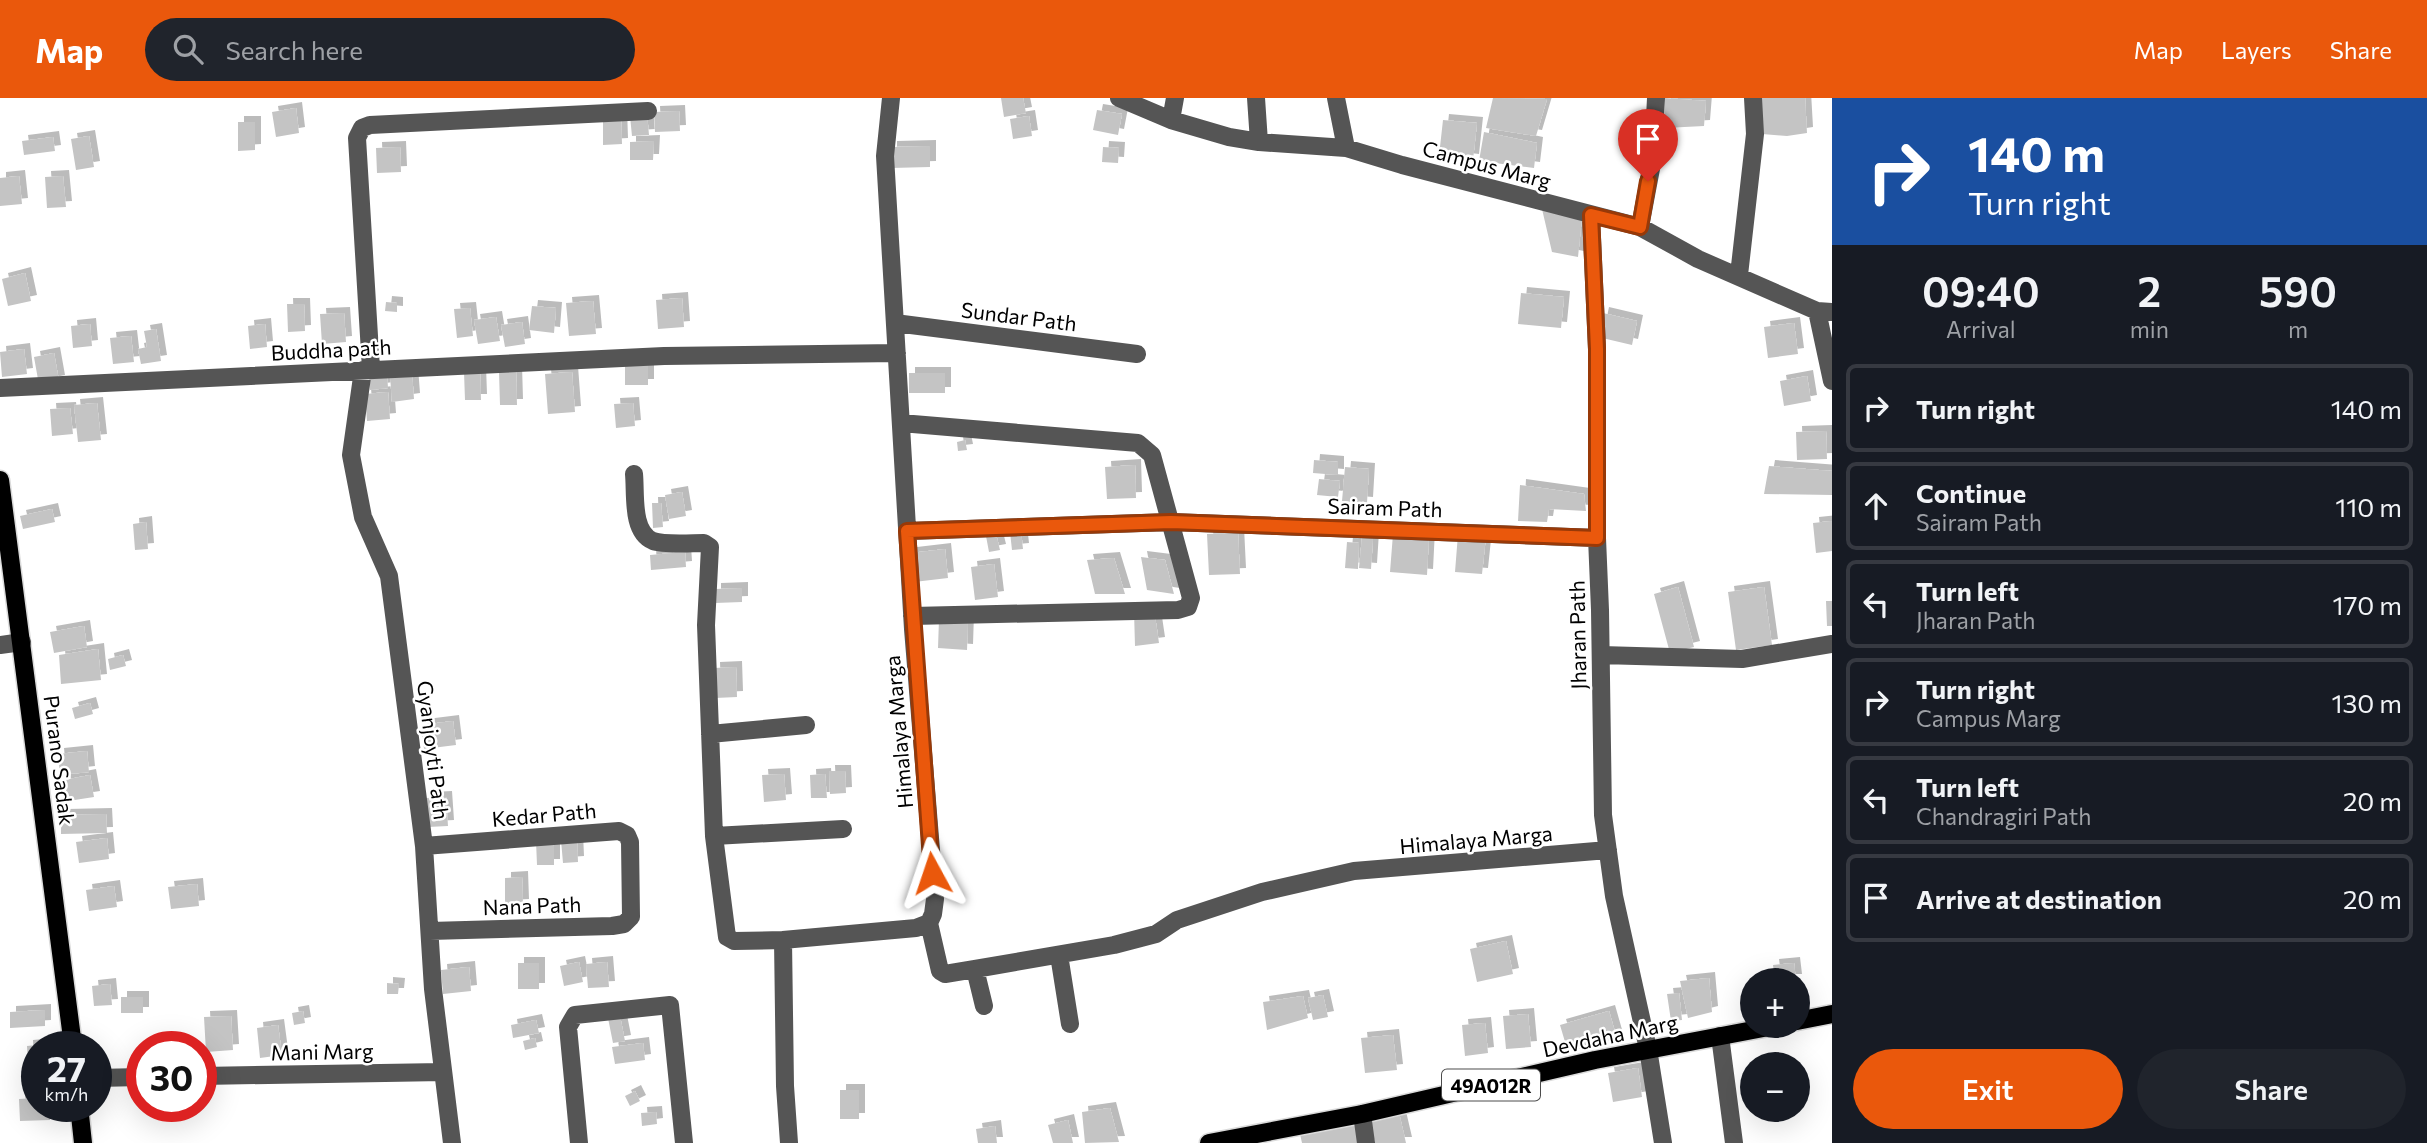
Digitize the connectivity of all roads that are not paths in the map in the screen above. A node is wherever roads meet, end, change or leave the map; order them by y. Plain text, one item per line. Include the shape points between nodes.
1 (891, 98) edge
2 (1119, 98) edge
3 (1175, 98) edge
4 (1256, 98) edge
5 (1336, 98) edge
6 (1656, 98) edge
7 (1753, 98) edge
8 (648, 111) dead end
9 (1171, 120) junction
10 (1259, 142) junction
11 (1346, 148) junction
12 (1591, 215) junction
13 (1640, 227) junction
14 (1739, 275) junction
15 (1824, 311) edge
16 (895, 323) junction
17 (897, 354) junction
18 (1137, 354) dead end
19 (367, 370) junction
20 (1832, 381) edge
21 (0, 388) edge
22 (901, 423) junction
23 (634, 474) dead end
24 (0, 480) edge
25 (1171, 522) junction
26 (907, 531) junction
27 (1597, 538) junction
28 (912, 615) junction
29 (22, 642) junction
30 (1832, 644) edge
31 (0, 645) edge
32 (1601, 655) junction
33 (806, 725) dead end
34 (710, 734) junction
35 (843, 830) dead end
36 (714, 836) junction
37 (424, 846) junction
38 (1608, 850) junction
39 (631, 917) joint
40 (929, 923) junction
41 (430, 931) junction
42 (783, 940) junction
43 (1059, 955) junction
44 (975, 969) junction
45 (984, 1006) dead end
46 (1832, 1014) edge
47 (1810, 1018) edge
48 (1070, 1024) dead end
49 (71, 1031) edge
50 (1740, 1032) edge
51 (1720, 1036) junction
52 (1648, 1049) junction
53 (443, 1072) junction
54 (217, 1076) edge
55 (1362, 1114) junction
56 (81, 1122) edge
57 (1256, 1139) edge
58 (83, 1143) edge
59 (452, 1143) edge
60 (579, 1143) edge
61 (684, 1143) edge
62 (789, 1143) edge
63 (1209, 1143) edge
64 (1366, 1143) edge
65 (1663, 1143) edge
66 (1734, 1143) edge

1 - 16 street, Himalaya Marga via 885,156
2 - 9 street, Campus Marg
3 - 9 street
4 - 10 street
5 - 11 street
6 - 13 street via 1653,158
7 - 14 street via 1755,134
8 - 19 street, Gyanjoyti Path via 362,128 357,138
9 - 10 street, Campus Marg
10 - 11 street, Campus Marg
11 - 12 street, Campus Marg
12 - 13 street, Campus Marg
12 - 27 street, Jharan Path via 1597,349
13 - 14 street, Campus Marg
14 - 15 street, Campus Marg
15 - 20 street
16 - 17 street, Himalaya Marga
16 - 18 street, Sundar Path
17 - 19 street, Buddha path via 664,356
17 - 22 street, Himalaya Marga
19 - 21 street, Buddha path
19 - 37 street, Gyanjoyti Path via 352,465 363,517 389,576
22 - 25 street via 1138,443 1152,454
22 - 26 street, Himalaya Marga
23 - 34 street via 641,532 653,542 710,547 706,625
24 - 29 main road, Purano Sadak
25 - 26 street, Sairam Path
25 - 27 street, Sairam Path
25 - 28 street via 1191,598 1188,607
26 - 28 street, Himalaya Marga
27 - 32 street, Jharan Path
28 - 40 street, Himalaya Marga via 934,899
29 - 31 street
29 - 49 main road, Purano Sadak
30 - 32 street via 1742,659
32 - 38 street, Jharan Path via 1603,815
33 - 34 street
34 - 36 street
35 - 36 street
36 - 42 street via 727,937 734,941
37 - 39 street, Kedar Path via 619,831 630,842
37 - 41 street, Gyanjoyti Path
38 - 43 street, Himalaya Marga via 1354,871 1262,892 1177,920 1156,934
38 - 52 street, Jharan Path
39 - 41 street, Nana Path via 612,926
40 - 42 street
40 - 44 street, Himalaya Marga via 940,971
41 - 53 street, Gyanjoyti Path
42 - 62 street
43 - 44 street, Himalaya Marga
43 - 48 street
44 - 45 street
46 - 47 main road
50 - 51 main road, Devdaha Marg / 49A012R
51 - 52 main road, Devdaha Marg / 49A012R
51 - 66 street
52 - 55 main road, Devdaha Marg / 49A012R
52 - 65 street, Jharan Path
53 - 54 street, Mani Marg
53 - 59 street, Gyanjoyti Path
55 - 57 main road, Devdaha Marg / 49A012R
55 - 64 street
56 - 58 main road
57 - 63 main road, Devdaha Marg / 49A012R
60 - 61 street via 569,1022 575,1014 670,1005

